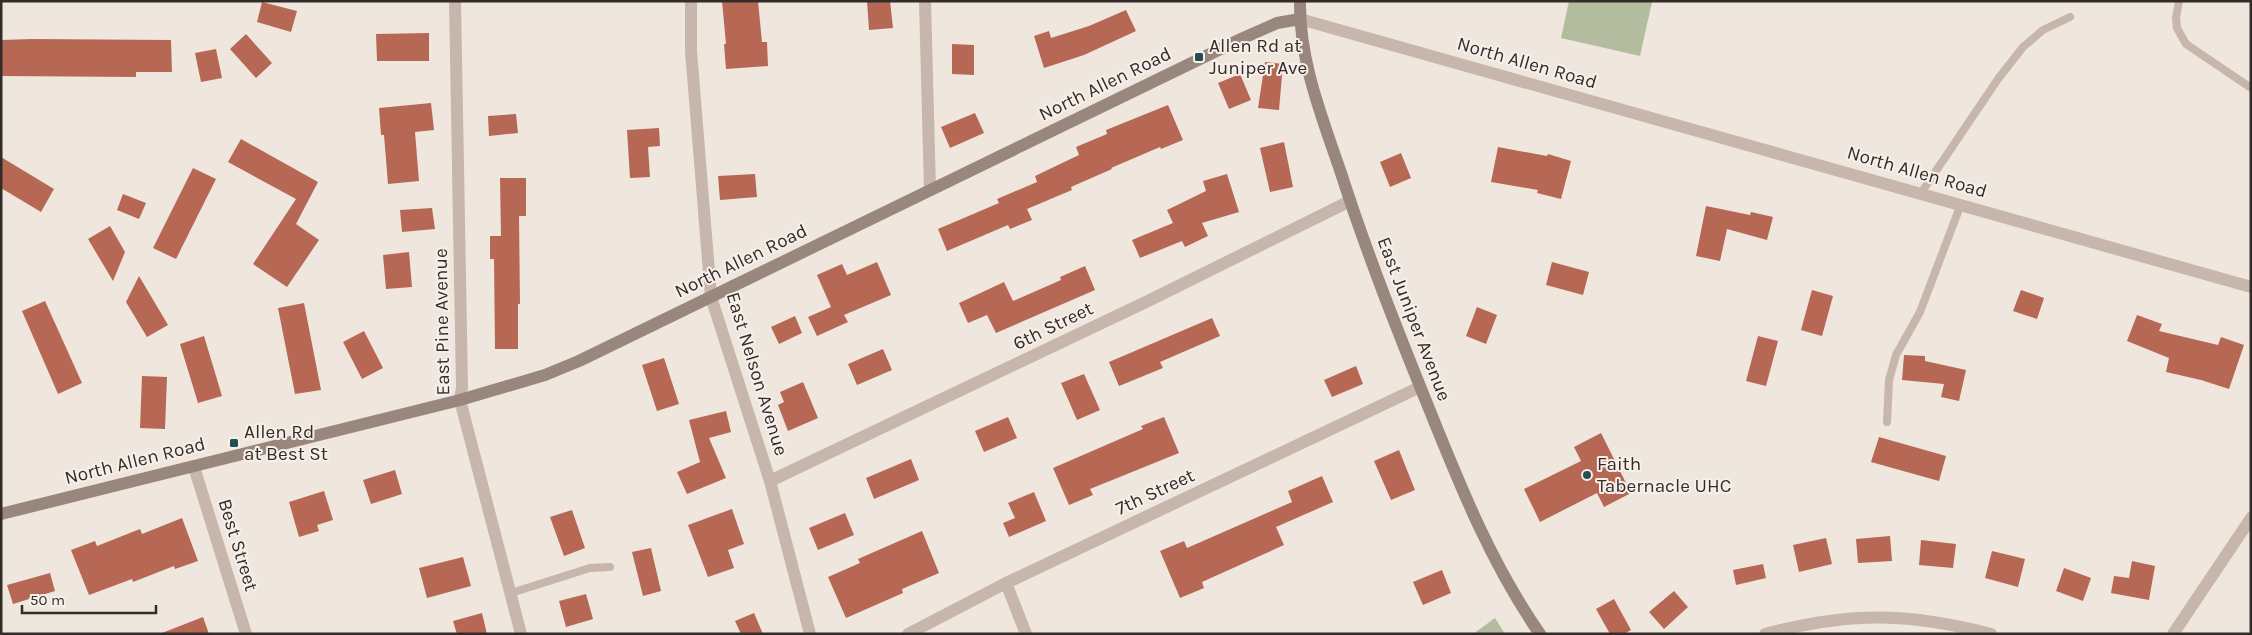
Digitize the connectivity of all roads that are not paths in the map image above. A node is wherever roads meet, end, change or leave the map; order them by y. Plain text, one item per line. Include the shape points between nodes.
1 (455, 1) edge
2 (690, 1) edge
3 (925, 1) edge
4 (1300, 1) edge
5 (2179, 1) edge
6 (2070, 17) dead end
7 (1300, 19) junction
8 (2251, 88) edge
9 (930, 190) junction
10 (1921, 193) junction
11 (1350, 201) junction
12 (1961, 204) junction
13 (2251, 287) edge
14 (711, 297) junction
15 (1420, 387) junction
16 (460, 400) junction
17 (1887, 422) dead end
18 (194, 467) junction
19 (770, 481) junction
20 (1, 514) edge
21 (2251, 518) edge
22 (610, 567) dead end
23 (1006, 583) junction
24 (511, 593) junction
25 (246, 634) edge
26 (521, 634) edge
27 (810, 634) edge
28 (908, 634) edge
29 (1026, 634) edge
30 (1540, 634) edge
31 (1765, 634) edge
32 (1991, 634) edge
33 (2174, 634) edge

1 - 16 street, East Pine Avenue
2 - 14 street, East Nelson Avenue via 691,51
3 - 9 street
4 - 7 street, East Juniper Avenue
5 - 8 lane via 2177,28 2186,44
6 - 10 lane via 2043,30 2023,47
7 - 9 street, North Allen Road via 1277,23
7 - 10 street, North Allen Road
7 - 11 street, East Juniper Avenue via 1308,72
9 - 14 street, North Allen Road
10 - 12 street, North Allen Road
11 - 15 street, East Juniper Avenue
11 - 19 street, 6th Street via 1139,306
12 - 13 street, North Allen Road
12 - 17 lane via 1920,312 1896,355 1889,380
14 - 16 street, North Allen Road via 546,375
14 - 19 street, East Nelson Avenue
15 - 23 street, 7th Street
15 - 30 street, East Juniper Avenue via 1495,561
16 - 18 street, North Allen Road
16 - 24 street, East Pine Avenue
18 - 20 street, North Allen Road
18 - 25 street, Best Street
19 - 27 street, East Nelson Avenue
21 - 33 street
22 - 24 lane via 590,568
23 - 28 street, 7th Street
23 - 29 street
24 - 26 street, East Pine Avenue
31 - 32 street via 1812,623 1869,616 1904,617

